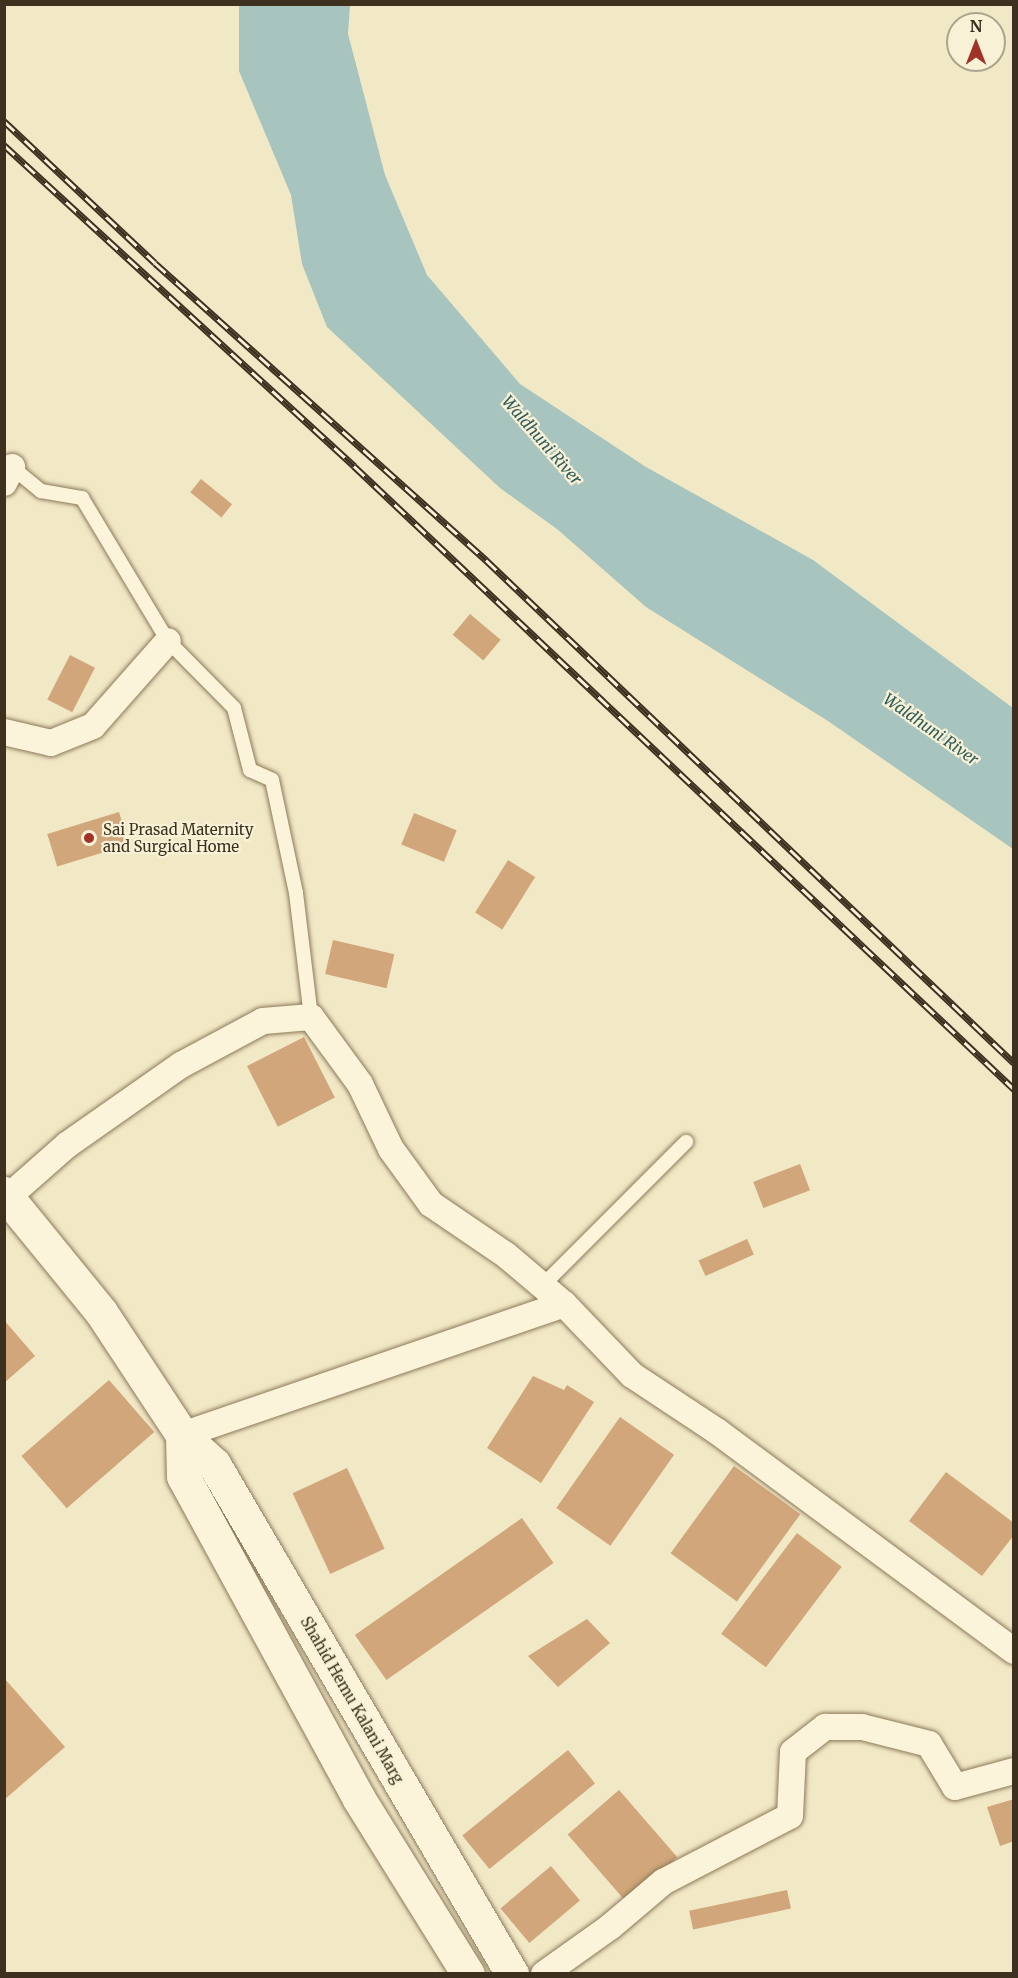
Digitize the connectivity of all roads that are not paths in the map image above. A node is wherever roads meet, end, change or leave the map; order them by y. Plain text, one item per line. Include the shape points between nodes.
1 (7, 470) edge
2 (168, 641) junction
3 (4, 732) edge
4 (311, 1017) junction
5 (686, 1142) dead end
6 (6, 1195) edge
7 (542, 1286) junction
8 (564, 1304) junction
9 (182, 1434) junction
10 (1014, 1651) edge
11 (1014, 1771) edge
12 (468, 1974) edge
13 (512, 1974) edge
14 (544, 1974) edge

1 - 2 lane via 41,491 82,498
2 - 3 street via 93,726 51,743
2 - 4 lane via 234,708 250,770 272,780 296,893
4 - 6 street via 263,1021 181,1065 67,1145
4 - 7 street via 360,1084 391,1149 431,1204 506,1255
5 - 7 lane
6 - 9 main road, Shahid Hemu Kalani Marg via 101,1312
7 - 8 street
8 - 9 street
8 - 10 street via 632,1375 718,1432
9 - 12 main road via 183,1476 359,1799
9 - 13 main road, Shahid Hemu Kalani Marg via 214,1464
11 - 14 street via 955,1787 929,1744 862,1727 825,1727 793,1752 790,1816 663,1882 610,1927

